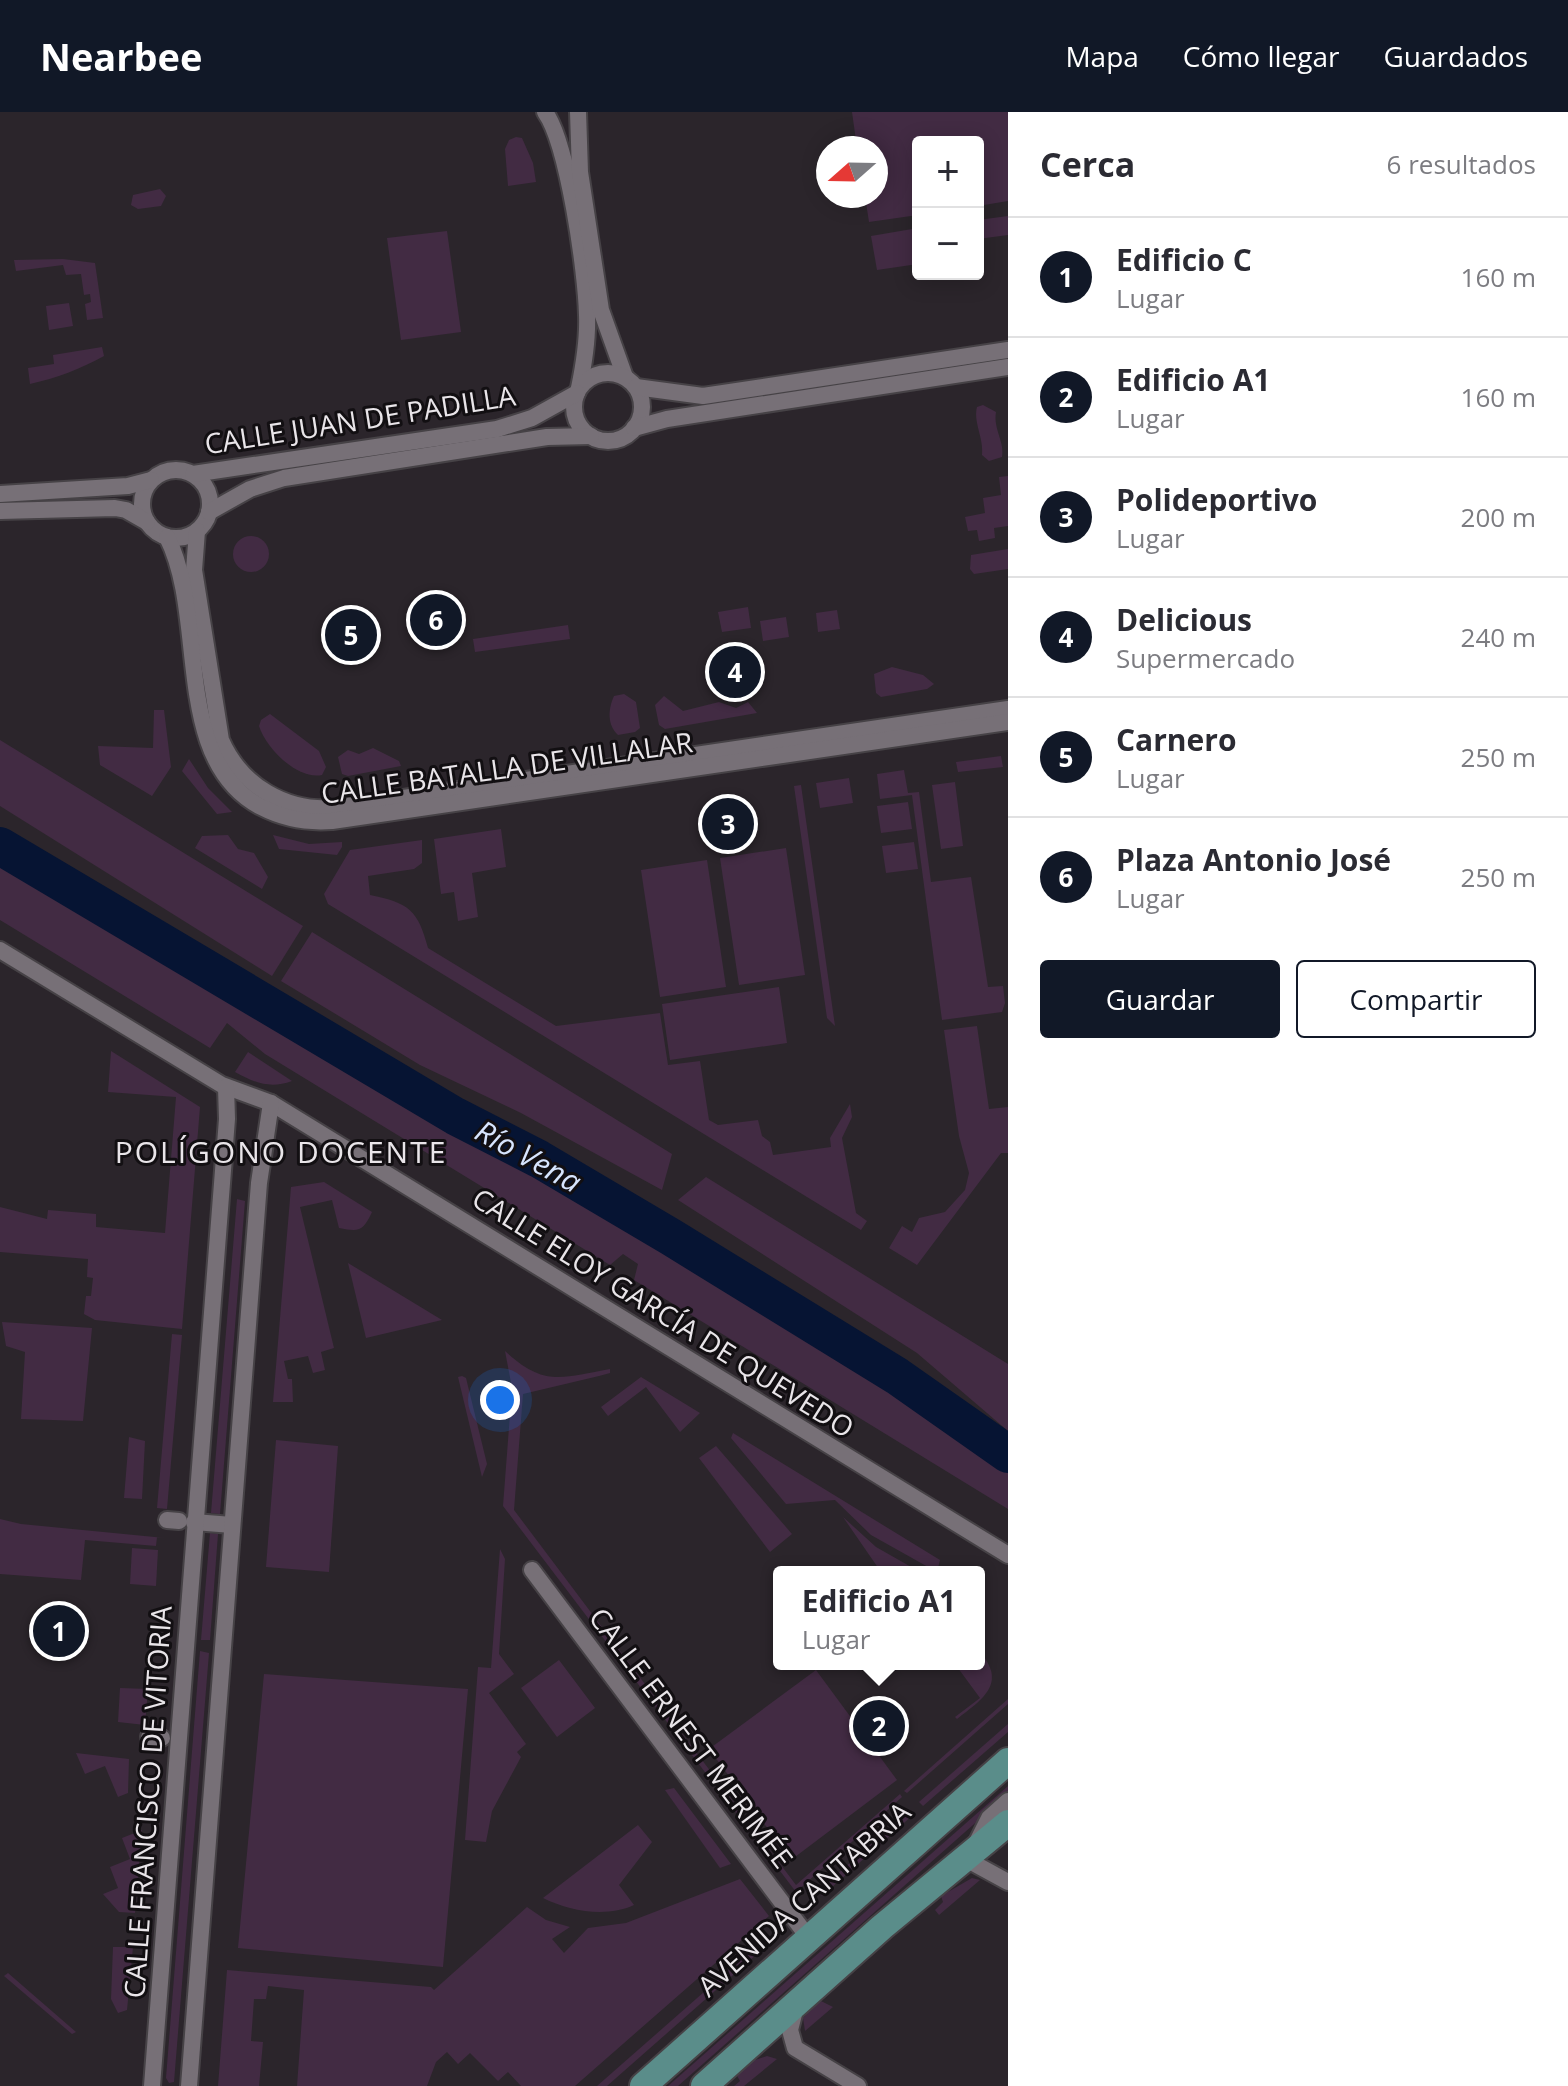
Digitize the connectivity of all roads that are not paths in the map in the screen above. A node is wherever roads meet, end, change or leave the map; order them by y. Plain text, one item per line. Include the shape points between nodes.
1 (545, 112) edge
2 (578, 112) edge
3 (1008, 350) edge
4 (1008, 367) edge
5 (630, 382) junction
6 (578, 390) junction
7 (634, 428) junction
8 (591, 436) junction
9 (193, 474) junction
10 (151, 480) junction
11 (0, 494) edge
12 (0, 511) edge
13 (209, 512) junction
14 (147, 522) junction
15 (197, 531) junction
16 (167, 537) junction
17 (1008, 709) edge
18 (1008, 722) edge
19 (0, 950) edge
20 (226, 1087) junction
21 (271, 1103) junction
22 (180, 1521) junction
23 (232, 1525) junction
24 (1008, 1555) edge
25 (532, 1570) dead end
26 (1008, 1761) edge
27 (1008, 1801) edge
28 (1008, 1823) edge
29 (969, 1854) junction
30 (1008, 1882) edge
31 (808, 1937) junction
32 (796, 2004) junction
33 (152, 2086) edge
34 (189, 2086) edge
35 (643, 2086) edge
36 (704, 2086) edge
37 (858, 2086) edge

1 - 6 street via 556,127 566,168 587,313
2 - 5 street via 580,172 601,310
3 - 5 street via 703,396 654,392
4 - 7 street
5 - 6 street via 599,374
5 - 7 street via 642,407
6 - 8 street via 575,414
6 - 9 street, CALLE JUAN DE PADILLA via 532,418 497,429
7 - 8 street via 617,439
8 - 13 street, CALLE JUAN DE PADILLA via 547,437 284,478 250,489
9 - 10 street via 174,470
9 - 13 street via 209,494
10 - 11 street
10 - 14 street via 142,501
12 - 14 street via 115,508
13 - 15 street
14 - 16 street
15 - 16 street
15 - 17 street, CALLE BATALLA DE VILLALAR via 194,570 221,740 252,782 308,808
16 - 18 street, CALLE BATALLA DE VILLALAR via 180,564 202,720 212,755 250,801 300,821 332,821
19 - 20 street, CALLE ELOY GARCÍA DE QUEVEDO
20 - 21 street, CALLE ELOY GARCÍA DE QUEVEDO
20 - 22 street, CALLE FRANCISCO DE VITORIA via 227,1119
21 - 23 street via 259,1183
21 - 24 street, CALLE ELOY GARCÍA DE QUEVEDO
22 - 23 street
22 - 33 street, CALLE FRANCISCO DE VITORIA
23 - 34 street
25 - 31 street, CALLE ERNEST MERIMÉE
26 - 31 main road, AVENIDA CANTABRIA
27 - 29 street via 989,1818
28 - 29 main road
29 - 30 street
29 - 32 main road
31 - 35 main road, AVENIDA CANTABRIA
32 - 36 main road
32 - 37 street via 790,2030 801,2056

